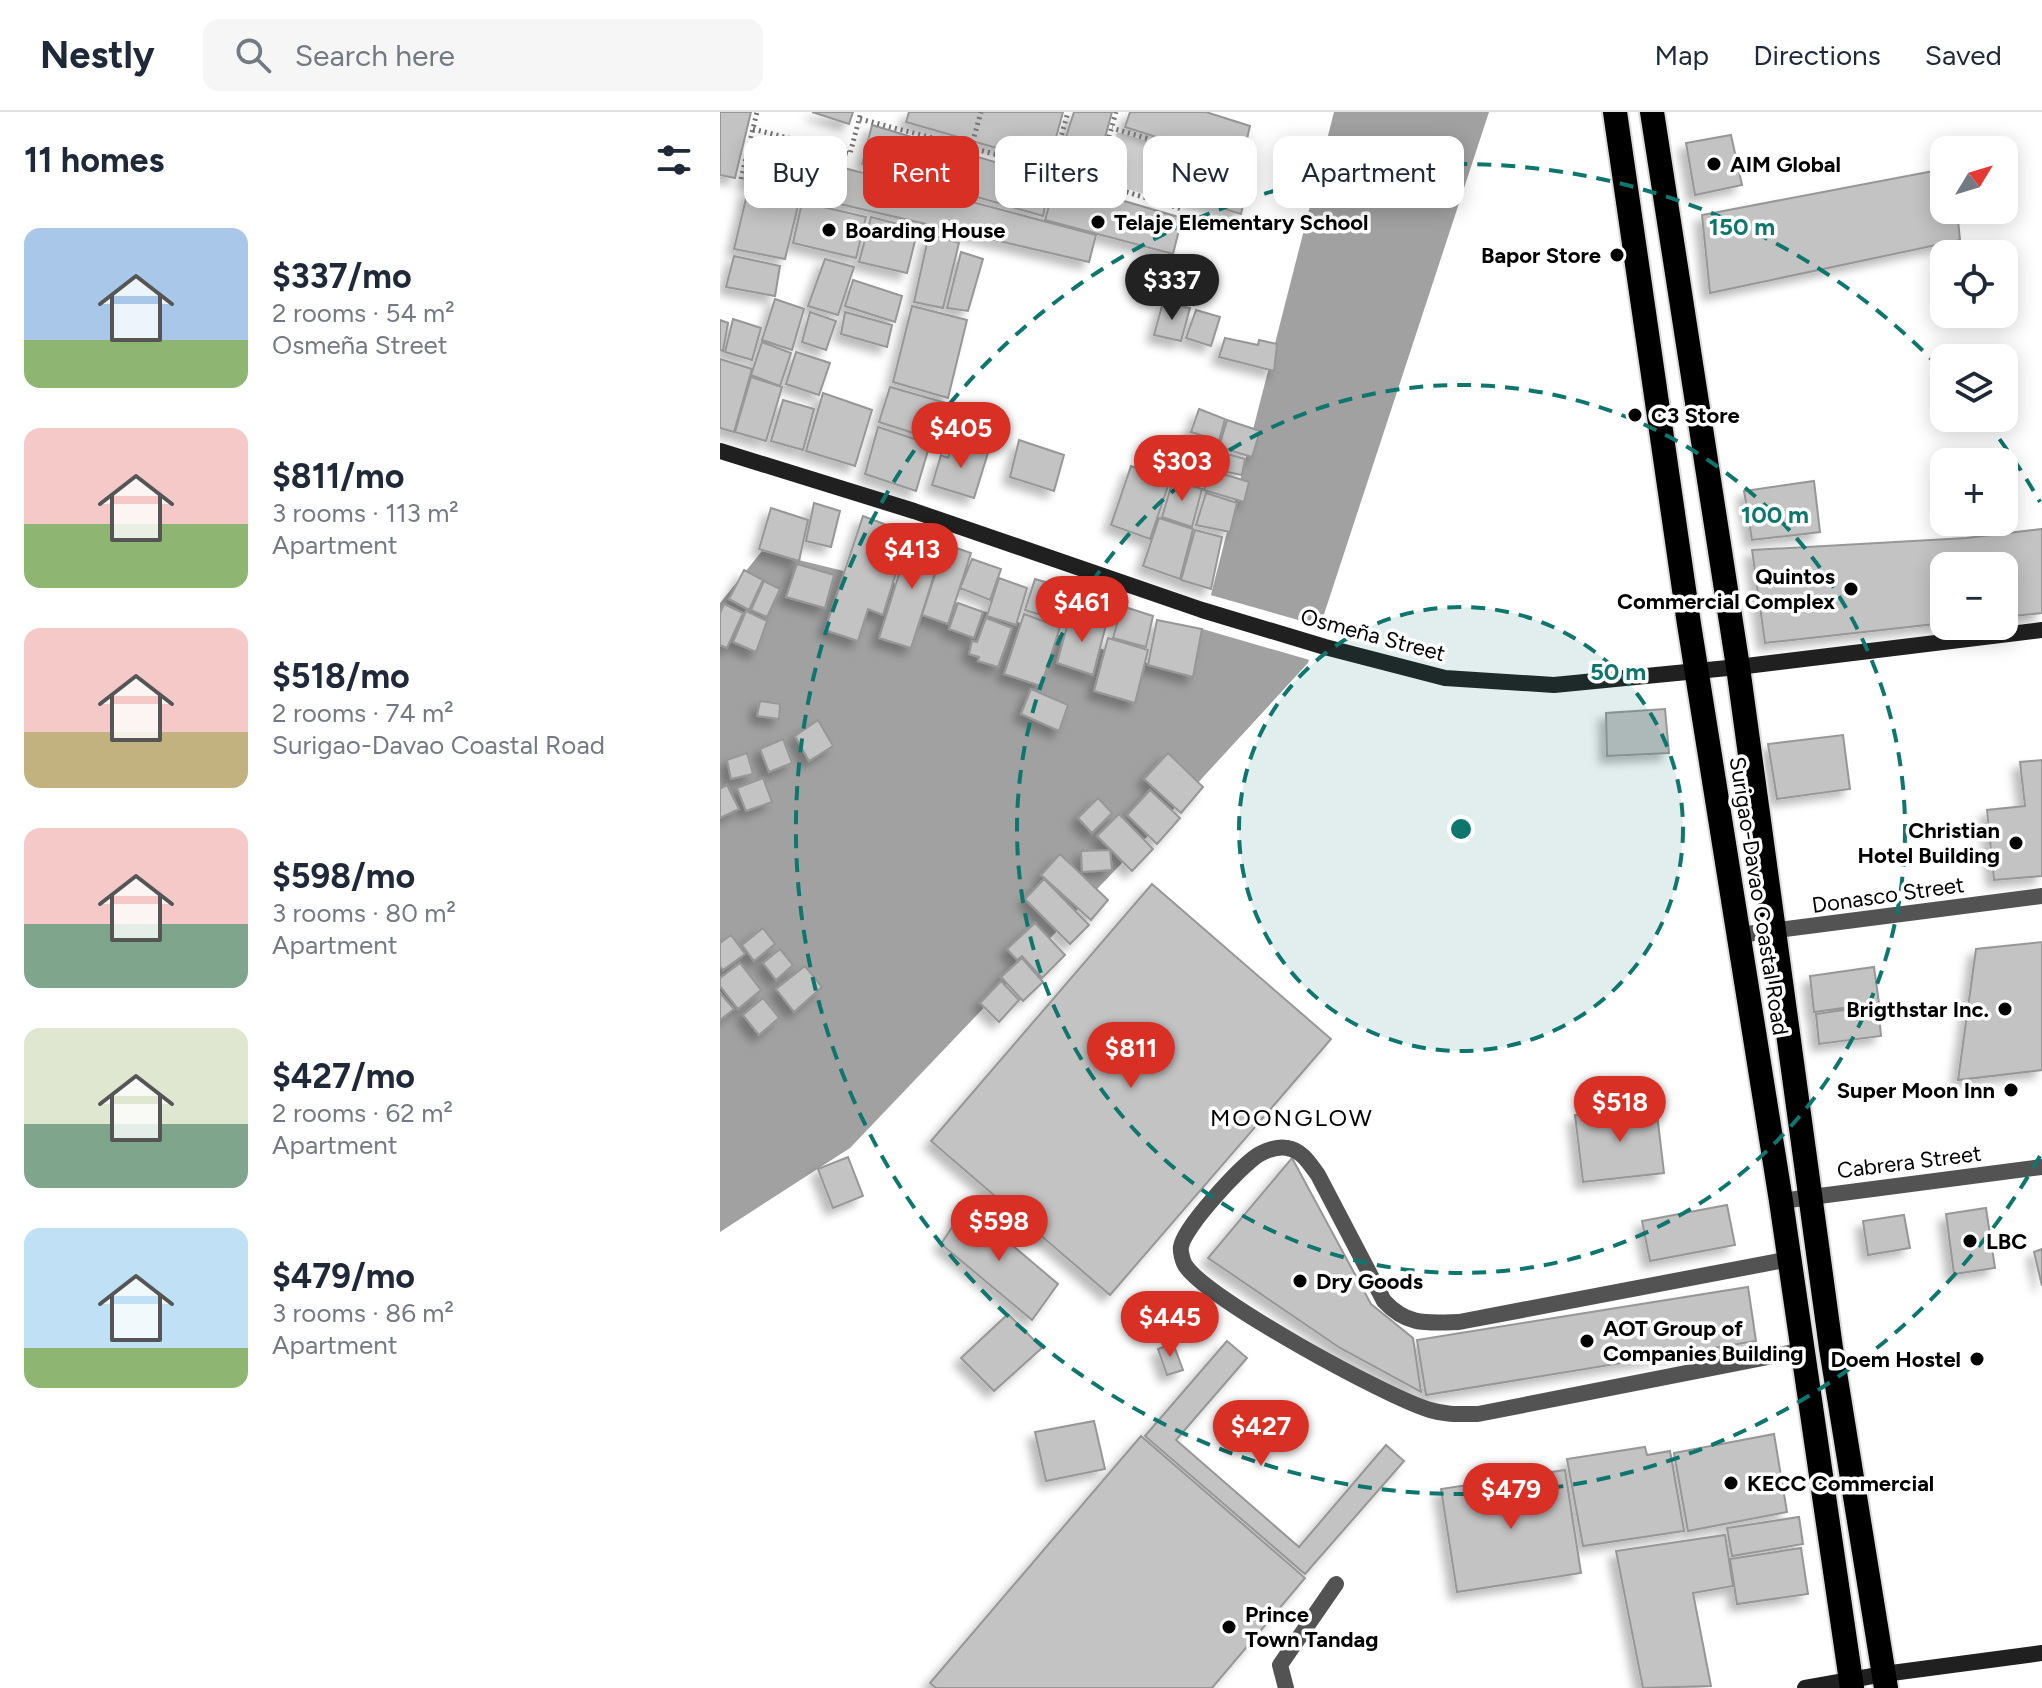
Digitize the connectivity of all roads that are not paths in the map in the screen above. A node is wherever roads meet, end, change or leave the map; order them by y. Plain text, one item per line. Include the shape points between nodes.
1 (1615, 112) edge
2 (1652, 112) edge
3 (720, 451) edge
4 (2042, 630) edge
5 (1738, 667) junction
6 (1696, 671) junction
7 (2042, 896) edge
8 (1773, 932) junction
9 (1739, 935) junction
10 (2042, 1167) edge
11 (1810, 1197) junction
12 (1781, 1201) junction
13 (1790, 1259) junction
14 (1804, 1350) junction
15 (1336, 1584) dead end
16 (2042, 1653) edge
17 (1885, 1681) edge
18 (1851, 1684) edge
19 (1286, 1688) edge
20 (1805, 1688) edge

1 - 6 highway, Surigao-Davao Coastal Road
2 - 5 highway, Surigao-Davao Coastal Road
3 - 6 main road, Osmeña Street via 1202,610 1445,678 1554,685
4 - 5 main road, Osmeña Street
5 - 6 main road, Osmeña Street
5 - 8 highway, Surigao-Davao Coastal Road
6 - 9 highway, Surigao-Davao Coastal Road
7 - 8 street, Donasco Street
8 - 9 street, Donasco Street
8 - 11 highway, Surigao-Davao Coastal Road
9 - 12 highway, Surigao-Davao Coastal Road
10 - 11 street, Cabrera Street
11 - 12 street, Cabrera Street
11 - 17 highway, Surigao-Davao Coastal Road
12 - 13 highway, Surigao-Davao Coastal Road
13 - 14 highway, Surigao-Davao Coastal Road
13 - 14 street via 1459,1322 1412,1321 1384,1301 1305,1157 1278,1147 1238,1171 1190,1227 1181,1247 1184,1264 1231,1304 1388,1394 1441,1413 1478,1414
14 - 18 highway, Surigao-Davao Coastal Road
15 - 19 street via 1280,1665
16 - 17 main road
17 - 18 main road
18 - 20 main road

